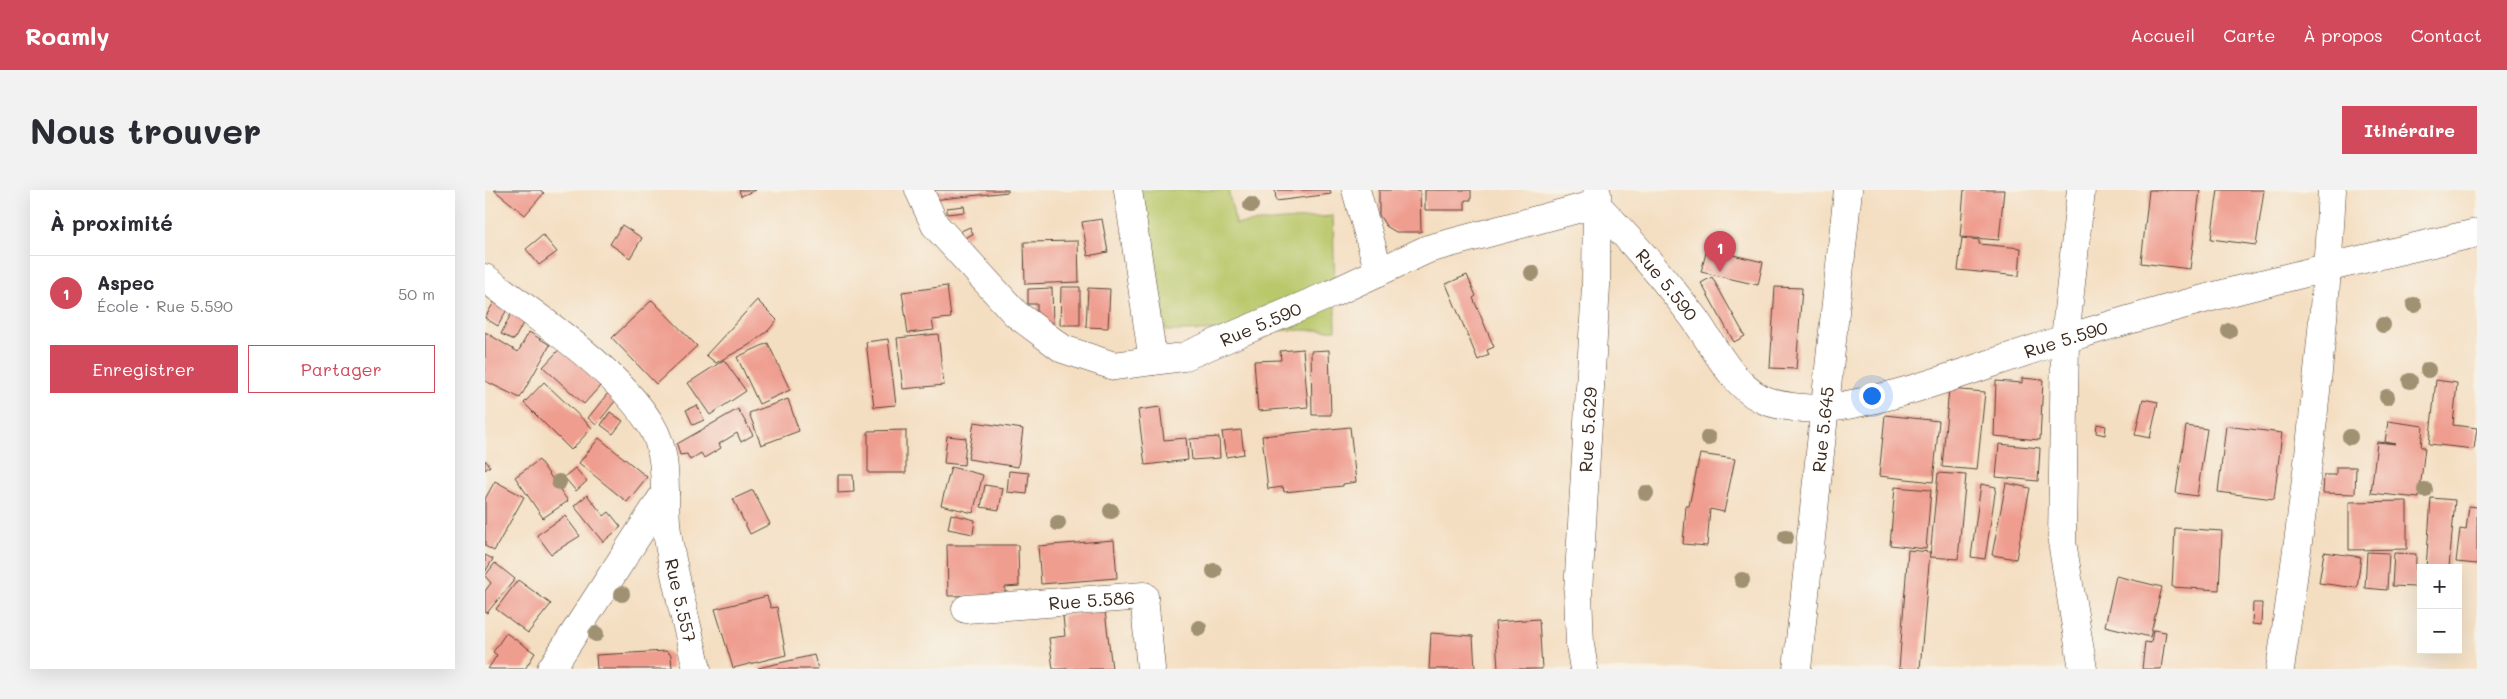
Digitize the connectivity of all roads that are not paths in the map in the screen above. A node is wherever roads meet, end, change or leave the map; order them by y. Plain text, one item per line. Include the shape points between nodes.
1 (919, 190) edge
2 (1128, 190) edge
3 (1356, 190) edge
4 (1848, 190) edge
5 (2081, 190) edge
6 (2332, 190) edge
7 (1597, 197) edge
8 (2477, 233) edge
9 (2328, 268) junction
10 (1379, 272) junction
11 (485, 278) edge
12 (2065, 339) junction
13 (1153, 361) junction
14 (1826, 408) junction
15 (665, 492) junction
16 (966, 609) dead end
17 (551, 669) edge
18 (697, 669) edge
19 (1151, 669) edge
20 (1584, 669) edge
21 (1797, 669) edge
22 (2083, 669) edge
23 (2280, 669) edge

1 - 13 street, Rue 5.590 via 935,225 969,264 1016,314 1063,349 1114,366
2 - 13 street
3 - 10 street
4 - 14 street, Rue 5.645
5 - 12 street
6 - 9 street
7 - 10 street, Rue 5.590 via 1428,249
7 - 14 street, Rue 5.590 via 1694,318 1734,376 1760,398 1790,406
7 - 20 street, Rue 5.629 via 1596,286 1578,592
8 - 9 street, Rue 5.590
9 - 12 street, Rue 5.590
9 - 23 street via 2305,500
10 - 13 street, Rue 5.590 via 1183,357
11 - 15 street, Rue 5.557 via 581,351 632,400 651,425 663,453
12 - 14 street, Rue 5.590 via 1896,395
12 - 22 street via 2062,542
14 - 21 street, Rue 5.645
15 - 17 street
15 - 18 street, Rue 5.557 via 667,532
16 - 19 street, Rue 5.586 via 1144,596

